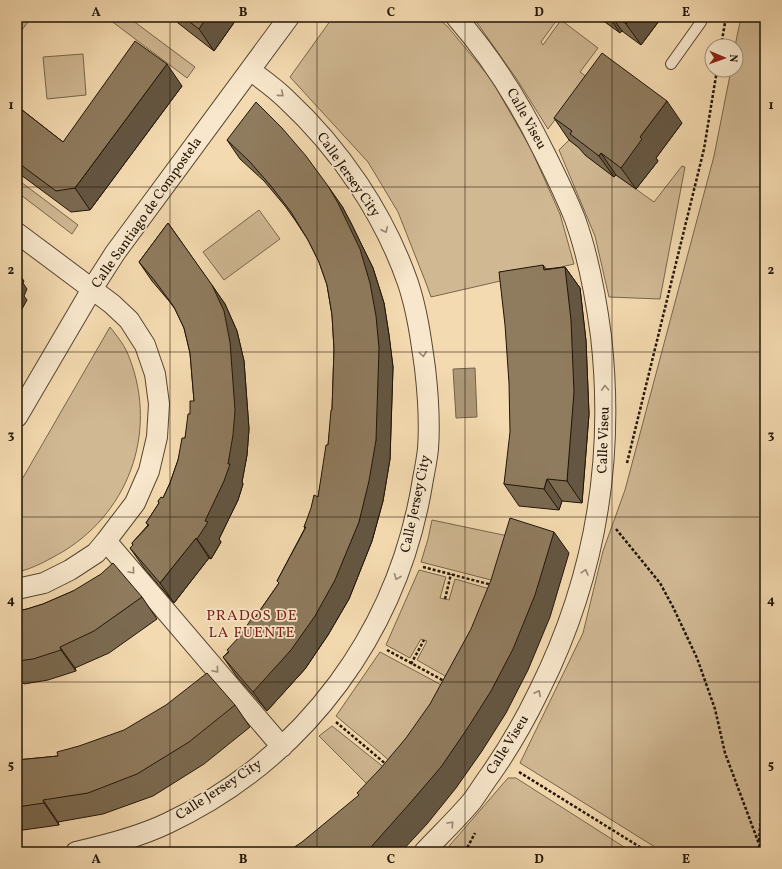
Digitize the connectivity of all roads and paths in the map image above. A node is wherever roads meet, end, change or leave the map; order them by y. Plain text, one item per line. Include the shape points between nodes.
1 (289, 17) edge
2 (456, 17) edge
3 (701, 17) edge
4 (726, 17) edge
5 (722, 38) edge
6 (671, 64) dead end
7 (250, 70) junction
8 (716, 78) edge
9 (17, 233) edge
10 (92, 289) junction
11 (17, 417) edge
12 (626, 466) dead end
13 (600, 503) junction
14 (106, 541) junction
15 (416, 565) dead end
16 (451, 574) junction
17 (496, 586) edge
18 (17, 589) edge
19 (445, 599) dead end
20 (424, 640) dead end
21 (386, 650) dead end
22 (411, 664) junction
23 (452, 685) edge
24 (336, 722) dead end
25 (282, 747) junction
26 (500, 761) junction
27 (392, 769) edge
28 (765, 786) edge
29 (759, 843) junction
30 (76, 852) edge
31 (424, 852) edge
32 (648, 852) edge
33 (758, 852) edge
34 (762, 852) edge

1 - 7 street, Calle Santiago de Compostela
13 -> 2 street, Calle Viseu via 606,405 597,307 588,264 575,221 557,178 518,100 495,65
3 - 6 lane via 701,22
4 - 5 path
7 - 10 street, Calle Santiago de Compostela via 115,253
7 -> 25 street, Calle Jersey City via 285,98 325,140 382,223 408,284 417,316 428,415 428,449 420,500 403,562 388,600 358,656 335,688
8 - 12 path via 704,149
9 - 10 street
10 - 11 street, Calle Santiago de Compostela
10 - 14 street via 129,320 145,345 155,374 158,404 157,437 149,471 135,503
26 -> 13 street, Calle Viseu via 550,670 573,613
13 - 29 path via 610,521 660,583 697,658 715,709 725,753
14 - 18 street via 96,553 70,570 44,583
14 -> 25 street
15 - 16 path
16 - 17 path
16 - 19 path
20 - 22 path
21 - 22 path
22 - 23 path
24 - 27 path
25 - 30 street, Calle Jersey City via 244,778 167,824 113,844
31 -> 26 street, Calle Viseu via 472,801
26 - 32 path
28 - 29 path
29 - 33 path
29 - 34 path

